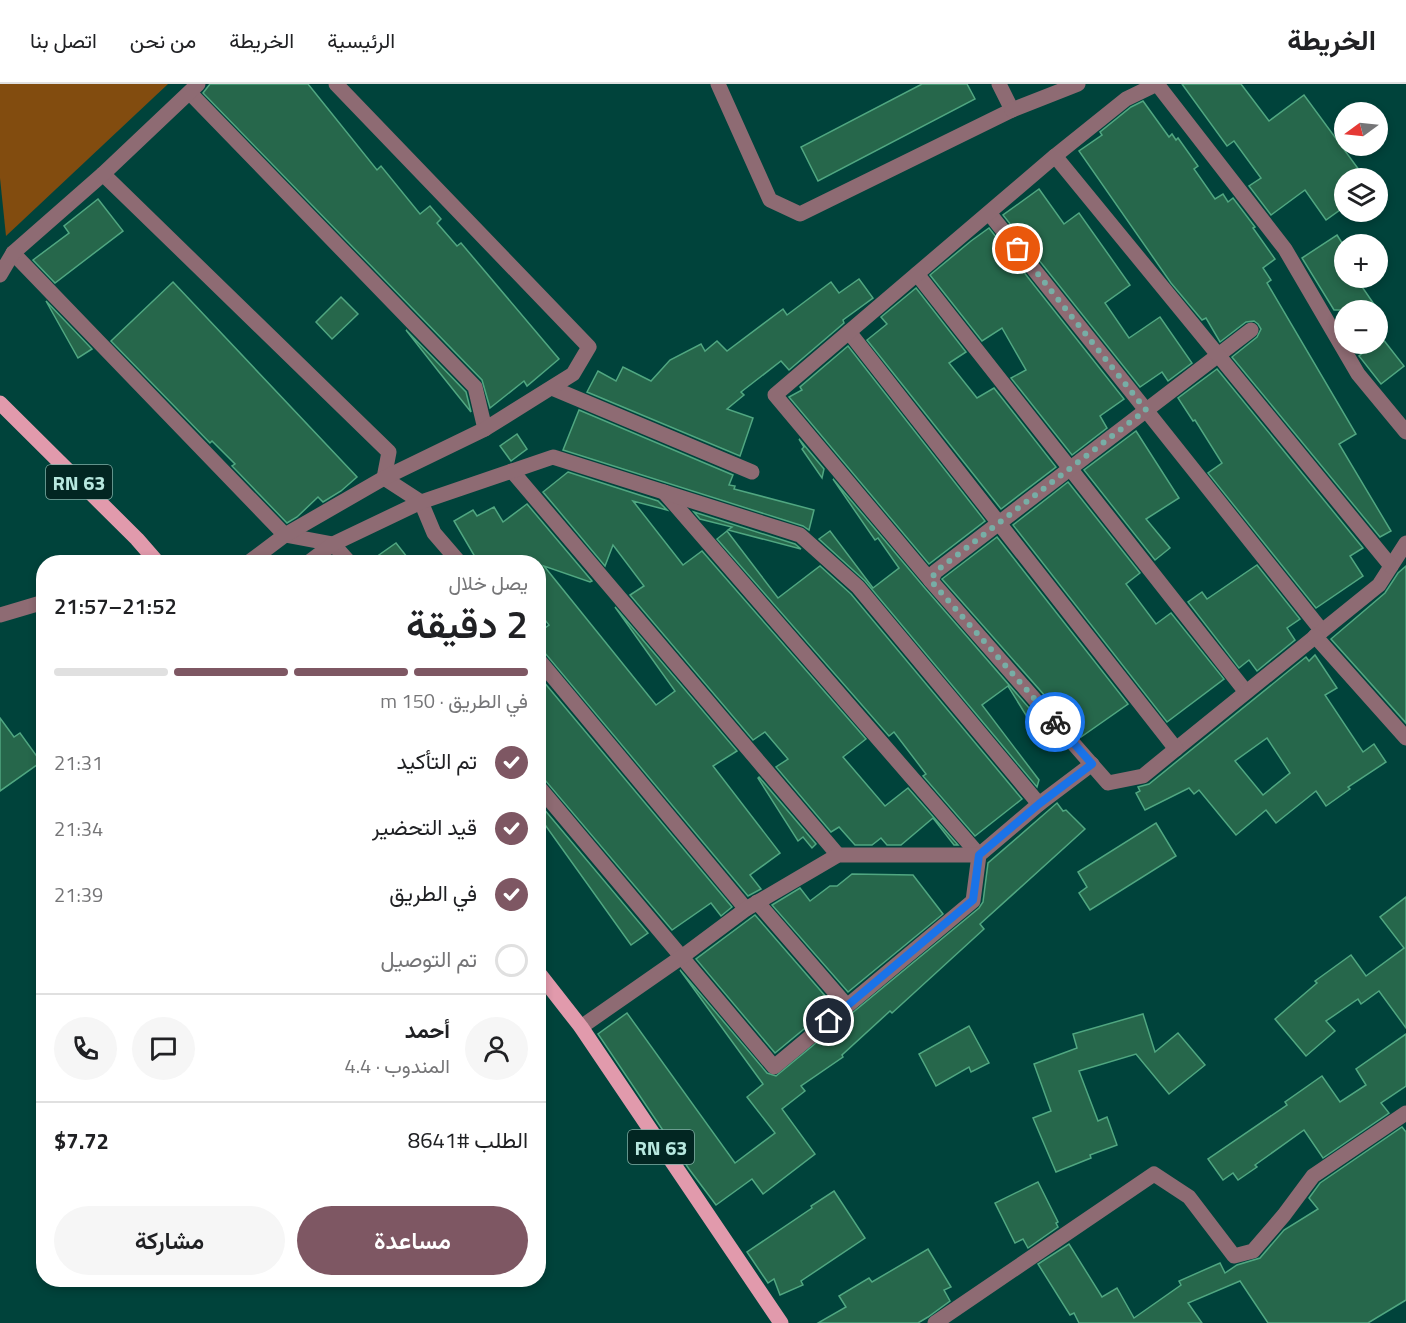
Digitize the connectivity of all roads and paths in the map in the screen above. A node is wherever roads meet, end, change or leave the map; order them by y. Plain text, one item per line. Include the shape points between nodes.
1 (336, 84) edge
2 (718, 84) edge
3 (999, 84) edge
4 (1078, 84) edge
5 (194, 89) edge
6 (1012, 110) junction
7 (1056, 156) junction
8 (104, 174) junction
9 (989, 213) junction
10 (13, 253) junction
11 (917, 274) junction
12 (0, 275) edge
13 (1251, 330) dead end
14 (849, 332) junction
15 (1218, 355) junction
16 (552, 388) junction
17 (0, 403) edge
18 (1146, 410) junction
19 (485, 429) junction
20 (1406, 432) edge
21 (1070, 469) junction
22 (512, 471) junction
23 (752, 472) dead end
24 (384, 478) junction
25 (664, 492) junction
26 (421, 502) junction
27 (998, 524) junction
28 (285, 535) junction
29 (1406, 543) edge
30 (333, 544) junction
31 (151, 555) edge
32 (258, 555) edge
33 (318, 555) edge
34 (342, 555) edge
35 (453, 555) edge
36 (1391, 566) junction
37 (931, 581) junction
38 (36, 604) edge
39 (0, 615) edge
40 (1319, 633) junction
41 (546, 668) edge
42 (1246, 692) junction
43 (1406, 738) edge
44 (1176, 749) junction
45 (1092, 764) junction
46 (546, 795) edge
47 (1039, 804) junction
48 (838, 855) junction
49 (979, 855) junction
50 (752, 905) junction
51 (683, 956) junction
52 (546, 982) edge
53 (847, 1006) junction
54 (581, 1027) junction
55 (1406, 1113) edge
56 (781, 1323) edge
57 (935, 1323) edge

1 - 16 street via 589,347 573,374
2 - 6 street via 770,200 800,214
3 - 6 street
4 - 6 street
5 - 8 street
5 - 19 street via 475,387
7 - 9 street
7 - 15 street
7 - 20 street via 1126,99 1157,84 1284,249 1358,374
8 - 10 street
8 - 24 street via 389,452
9 - 11 street
9 - 18 street
10 - 12 street
10 - 28 street
11 - 14 street
11 - 21 street
13 - 15 street
14 - 27 street
14 - 37 street via 775,394
15 - 18 street
15 - 36 street
16 - 19 street
16 - 23 street
17 - 31 main road, RN 63
18 - 21 street
18 - 40 street
19 - 24 street
21 - 27 street
21 - 42 street
22 - 25 street via 553,457
22 - 26 street
22 - 48 street
24 - 26 street
24 - 28 street
25 - 47 street via 800,535 858,587
25 - 49 street
26 - 30 street
26 - 35 street via 434,533
27 - 37 street via 935,572
27 - 44 street
28 - 30 street
28 - 32 street
29 - 36 street
30 - 33 street
30 - 34 street
36 - 40 street via 1379,585
37 - 45 street
38 - 39 street
40 - 42 street
40 - 43 street
41 - 50 street
42 - 44 street
44 - 45 street via 1143,776 1108,783
45 - 47 street
46 - 51 street
47 - 49 street
48 - 49 street
48 - 50 street
49 - 53 street via 973,900
50 - 51 street
50 - 53 street
51 - 53 street via 774,1068
51 - 54 street
52 - 54 main road, RN 63
54 - 56 main road, RN 63
55 - 57 street via 1313,1176 1253,1251 1234,1256 1189,1197 1154,1174

